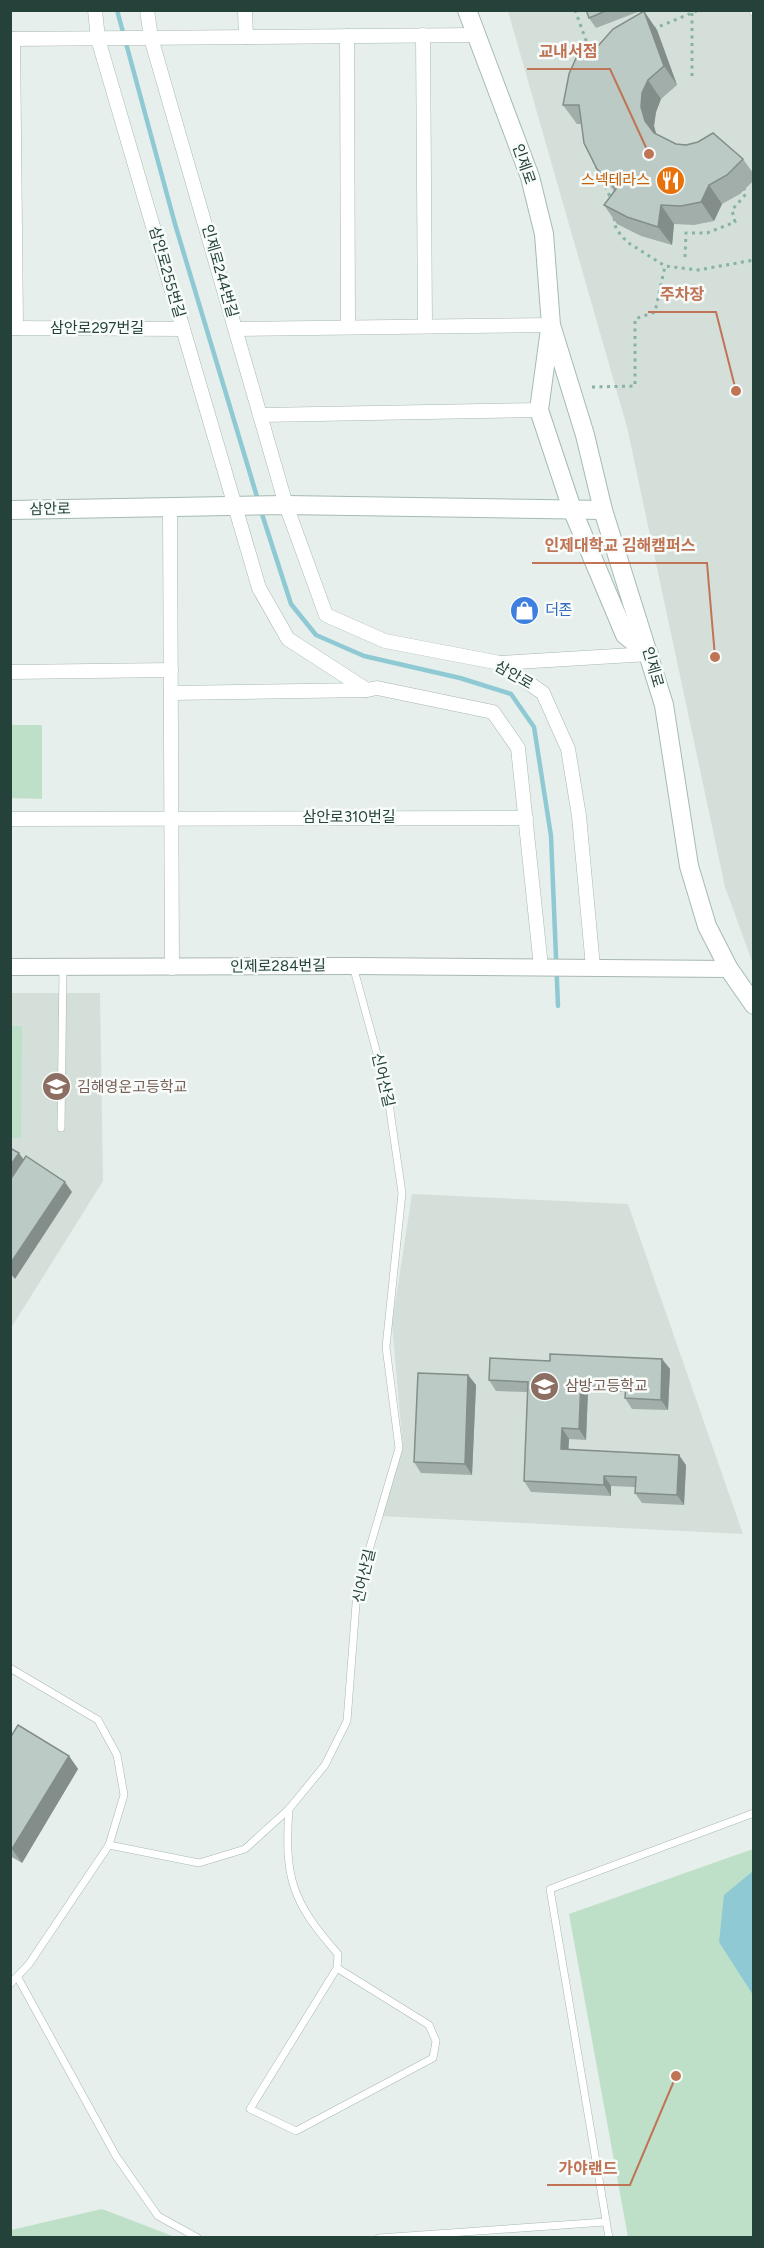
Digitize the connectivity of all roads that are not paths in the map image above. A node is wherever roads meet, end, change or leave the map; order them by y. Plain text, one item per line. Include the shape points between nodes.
1 (95, 10) edge
2 (147, 10) edge
3 (245, 10) edge
4 (467, 10) edge
5 (476, 34) junction
6 (423, 35) junction
7 (347, 36) junction
8 (246, 37) junction
9 (147, 38) junction
10 (12, 39) edge
11 (101, 39) junction
12 (551, 325) junction
13 (424, 326) junction
14 (348, 327) junction
15 (13, 328) edge
16 (183, 329) junction
17 (237, 329) junction
18 (539, 410) junction
19 (261, 415) junction
20 (283, 505) junction
21 (238, 506) junction
22 (170, 507) junction
23 (572, 508) junction
24 (10, 510) edge
25 (603, 510) junction
26 (649, 654) junction
27 (500, 663) junction
28 (171, 670) junction
29 (10, 672) edge
30 (367, 690) junction
31 (171, 693) junction
32 (171, 817) junction
33 (526, 818) junction
34 (10, 819) edge
35 (353, 966) junction
36 (10, 967) edge
37 (63, 967) junction
38 (543, 967) junction
39 (585, 967) junction
40 (172, 968) junction
41 (729, 969) junction
42 (753, 1005) edge
43 (62, 1128) dead end
44 (10, 1668) edge
45 (289, 1809) junction
46 (753, 1813) edge
47 (110, 1845) junction
48 (337, 1968) junction
49 (18, 1978) junction
50 (10, 1984) edge
51 (605, 2222) junction
52 (198, 2238) edge
53 (379, 2238) edge
54 (609, 2238) edge

1 - 11 street
2 - 9 street, 인제로244번길
3 - 8 street
4 - 5 main road, 인제로
5 - 6 street
5 - 12 main road, 인제로 via 530,177 544,234
6 - 7 street
6 - 13 street
7 - 8 street
7 - 14 street
8 - 9 street
9 - 11 street
9 - 17 street, 인제로244번길
10 - 11 street
10 - 15 street
11 - 16 street, 삼안로255번길
12 - 13 street
12 - 18 main road
12 - 25 main road, 인제로
13 - 14 street
14 - 17 street
15 - 16 street, 삼안로297번길
16 - 21 street, 삼안로255번길
17 - 19 street, 인제로244번길
18 - 19 street
18 - 23 main road
19 - 20 street, 인제로244번길
20 - 21 main road, 삼안로
20 - 23 main road
20 - 27 street, 삼안로 via 326,615 385,641
21 - 22 main road, 삼안로
21 - 30 street via 259,588 288,639
22 - 24 main road, 삼안로
22 - 28 street
23 - 25 main road
23 - 26 main road via 625,635
25 - 26 main road, 인제로
26 - 27 street
26 - 41 main road, 인제로 via 664,705 689,866 707,926
27 - 39 street, 삼안로 via 543,693 568,749 579,816
28 - 29 street
28 - 31 street
30 - 31 street
30 - 33 street via 377,688 493,712 518,748
31 - 32 street
32 - 33 street, 삼안로310번길
32 - 34 street, 삼안로310번길
32 - 40 street
33 - 38 street
35 - 38 street, 인제로284번길
35 - 40 street, 인제로284번길
35 - 45 lane, 신어산길 via 387,1090 402,1193 386,1347 399,1448 357,1591 347,1721 325,1765
36 - 37 street, 인제로284번길
37 - 40 street, 인제로284번길
37 - 43 lane
38 - 39 street, 인제로284번길
39 - 41 street
41 - 42 main road, 인제로
44 - 47 lane via 98,1720 117,1755 124,1795
45 - 47 lane, 신어산길 via 244,1849 199,1863
45 - 48 lane via 286,1851 296,1897 338,1954
46 - 51 lane via 550,1889
47 - 49 lane
48 - 48 lane via 429,2025 436,2041 433,2058 296,2132 250,2109
49 - 50 lane
49 - 52 lane via 128,2173 158,2216
51 - 53 lane
51 - 54 lane

